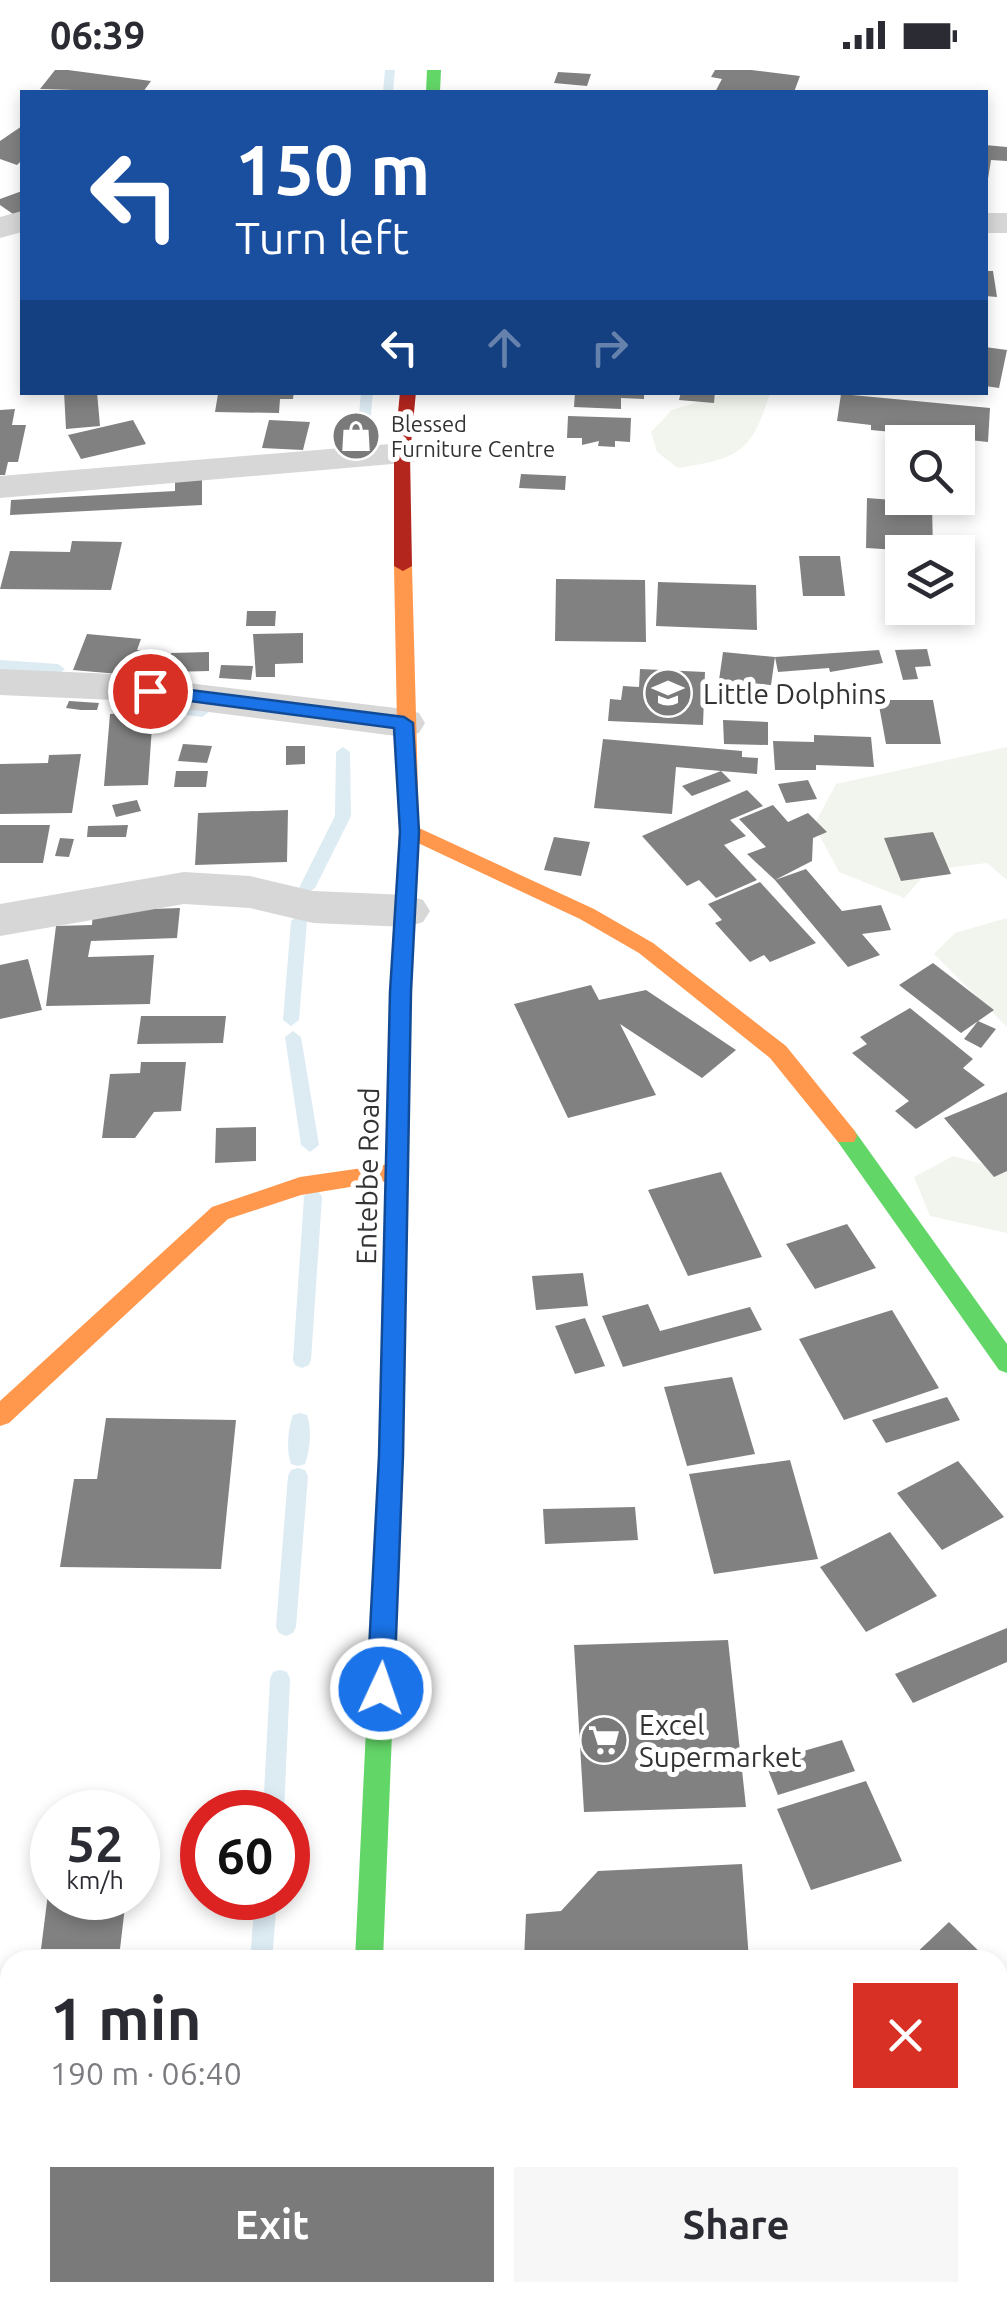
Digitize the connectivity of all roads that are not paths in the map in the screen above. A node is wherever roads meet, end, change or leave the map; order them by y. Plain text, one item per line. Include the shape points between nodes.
1 (408, 395) edge
2 (402, 454) junction
3 (0, 487) edge
4 (0, 682) edge
5 (404, 723) junction
6 (410, 832) junction
7 (407, 911) junction
8 (0, 920) edge
9 (397, 1172) junction
10 (1007, 1362) edge
11 (0, 1416) edge
12 (369, 1950) edge

1 - 2 main road, Entebbe Road
2 - 3 street
2 - 5 main road, Entebbe Road
4 - 5 street via 114,687
5 - 6 main road, Entebbe Road
6 - 7 main road, Entebbe Road
6 - 10 main road via 646,948 778,1052
7 - 8 street via 313,907 250,892 184,888
7 - 9 main road, Entebbe Road
9 - 11 main road via 300,1186 220,1214
9 - 12 main road, Entebbe Road

